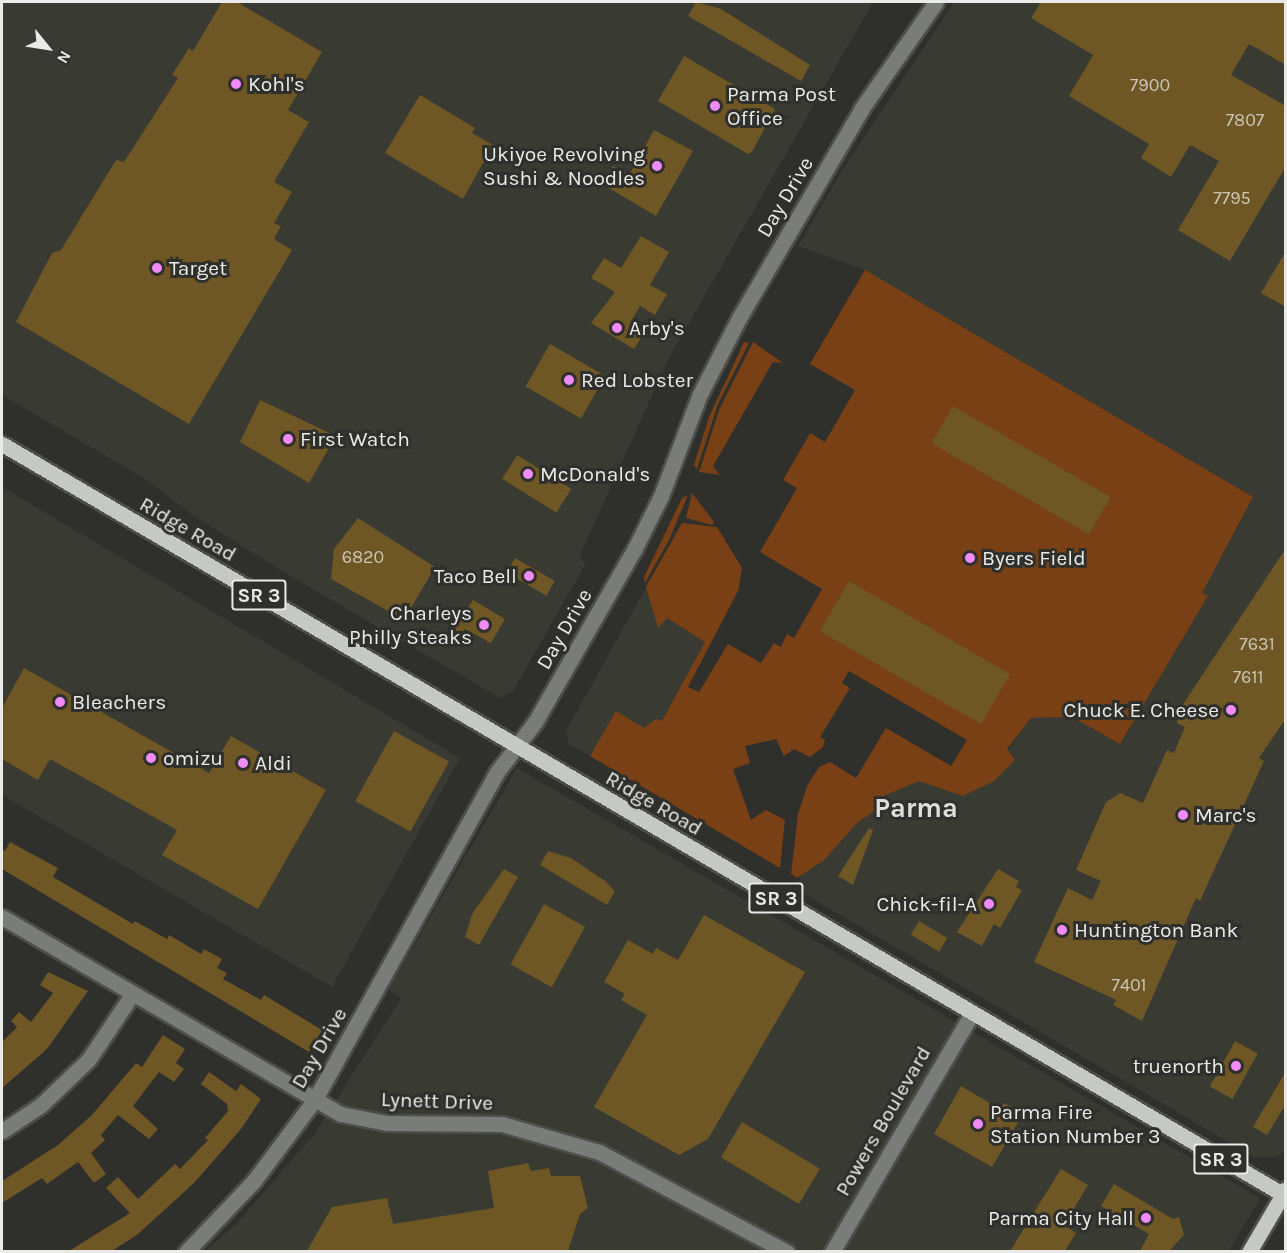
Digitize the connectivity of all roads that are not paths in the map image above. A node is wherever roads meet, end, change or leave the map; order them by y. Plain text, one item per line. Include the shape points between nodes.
1 (936, 2) edge
2 (2, 444) edge
3 (516, 747) junction
4 (2, 917) edge
5 (133, 993) junction
6 (972, 1013) junction
7 (315, 1099) junction
8 (2, 1131) edge
9 (1284, 1193) edge
10 (186, 1251) edge
11 (787, 1251) edge
12 (832, 1251) edge
13 (1249, 1251) edge

1 - 3 street, Day Drive via 862,108 739,318 700,394 647,524
2 - 3 main road, Ridge Road / SR 3
3 - 6 main road, Ridge Road / SR 3
3 - 7 street, Day Drive via 492,782
4 - 5 street, Lynett Drive
5 - 7 street, Lynett Drive
5 - 8 street via 89,1059 41,1105
6 - 9 main road, Ridge Road / SR 3
6 - 12 street, Powers Boulevard
7 - 10 street, Day Drive via 253,1182
7 - 11 street, Lynett Drive via 341,1114 387,1123 502,1124 602,1153
9 - 13 main road

